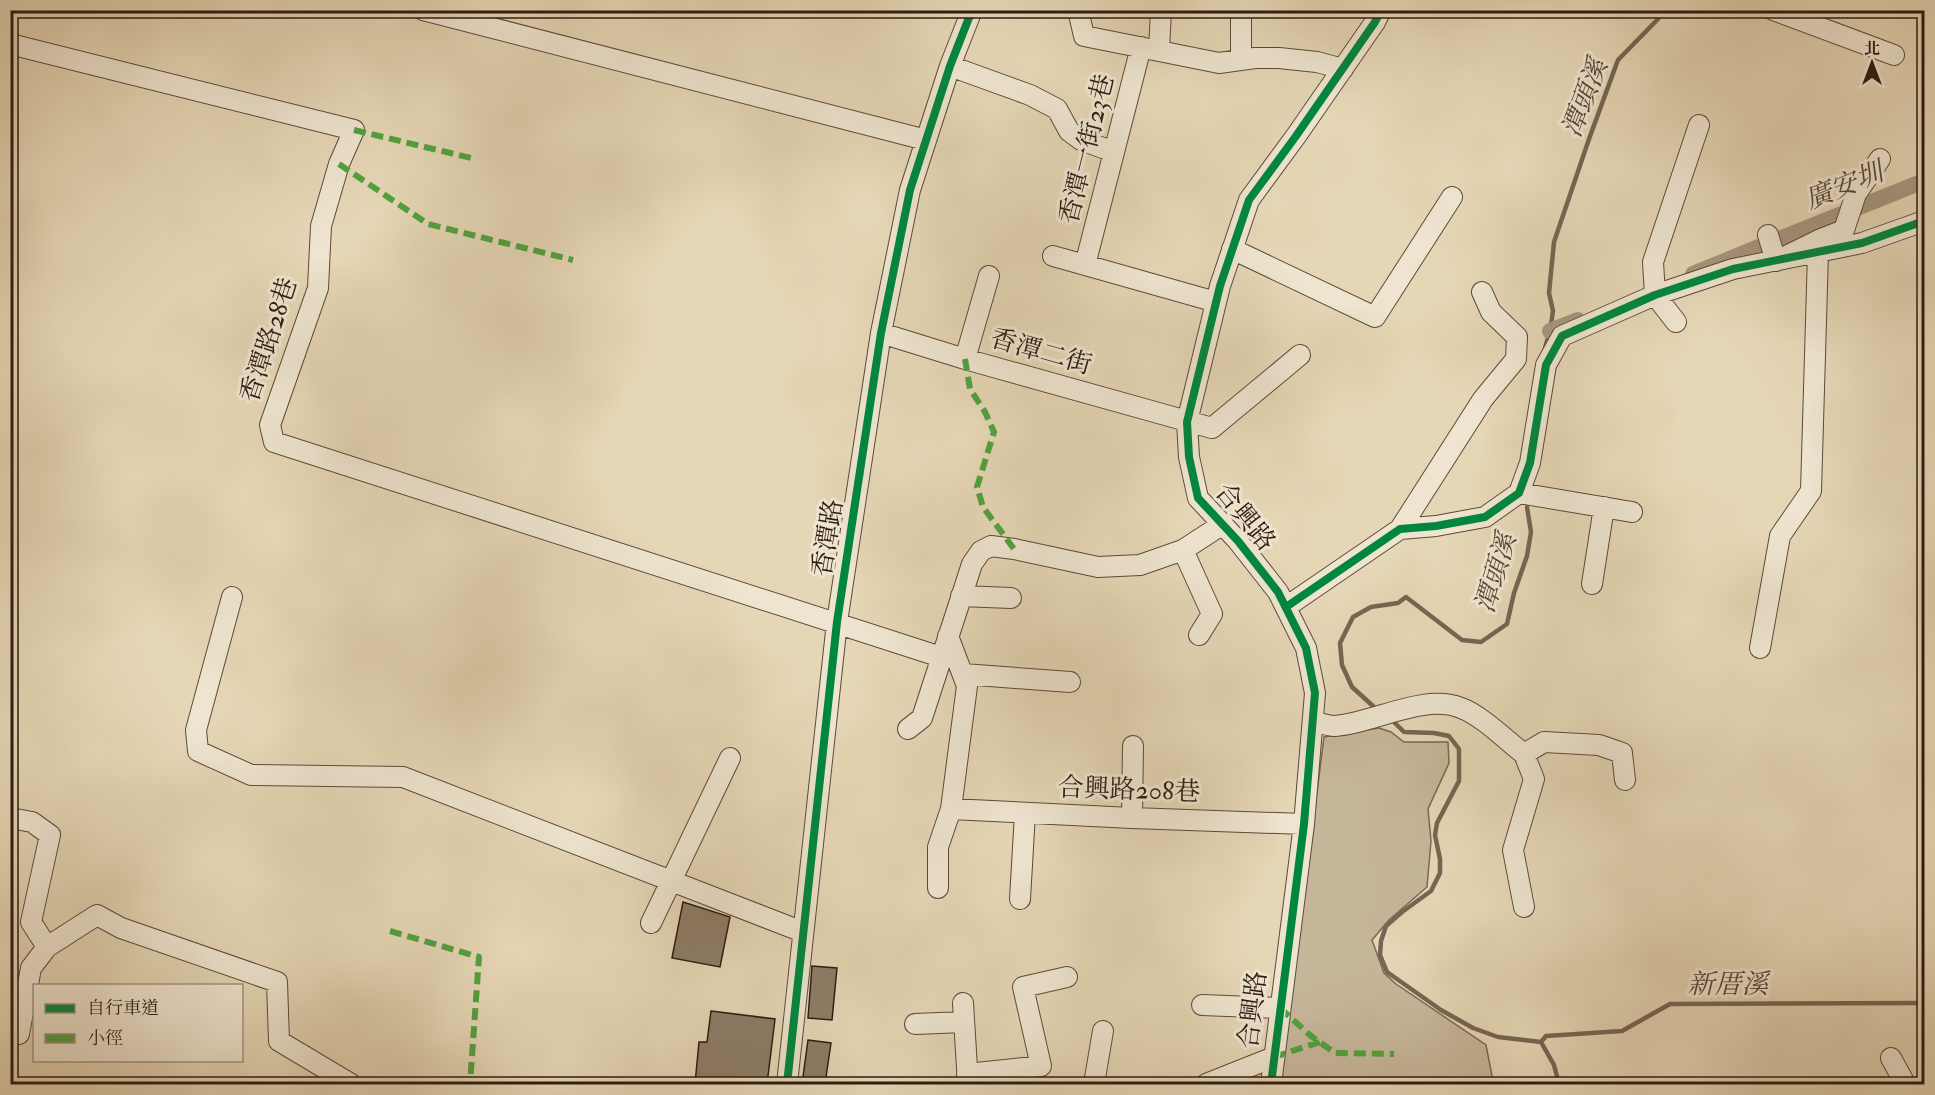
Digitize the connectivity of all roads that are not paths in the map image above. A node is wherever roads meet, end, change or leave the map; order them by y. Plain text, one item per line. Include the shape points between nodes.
1 (423, 10) edge
2 (972, 10) edge
3 (1078, 10) edge
4 (1161, 10) edge
5 (1241, 10) edge
6 (1381, 10) edge
7 (1773, 10) edge
8 (10, 44) edge
9 (1150, 49) junction
10 (1894, 55) dead end
11 (1241, 60) junction
12 (950, 66) junction
13 (1343, 69) junction
14 (1699, 125) dead end
15 (926, 140) junction
16 (1114, 152) junction
17 (1880, 159) dead end
18 (1452, 197) dead end
19 (1924, 221) edge
20 (1768, 235) dead end
21 (1232, 249) junction
22 (1818, 253) junction
23 (1053, 256) dead end
24 (1776, 261) junction
25 (1085, 265) junction
26 (989, 276) dead end
27 (1482, 292) dead end
28 (1655, 295) junction
29 (1216, 302) junction
30 (1676, 322) dead end
31 (881, 333) junction
32 (1300, 355) dead end
33 (965, 359) junction
34 (1516, 359) junction
35 (1546, 366) junction
36 (1187, 422) junction
37 (1519, 493) junction
38 (1604, 507) junction
39 (1632, 512) dead end
40 (1223, 524) junction
41 (1400, 529) junction
42 (1183, 550) junction
43 (1592, 584) dead end
44 (961, 596) junction
45 (232, 597) dead end
46 (1011, 598) dead end
47 (1286, 607) junction
48 (837, 622) junction
49 (1199, 634) dead end
50 (948, 636) junction
51 (1760, 648) dead end
52 (941, 657) junction
53 (963, 674) junction
54 (1070, 682) dead end
55 (1312, 722) junction
56 (908, 729) dead end
57 (1133, 746) dead end
58 (1524, 754) junction
59 (730, 758) dead end
60 (1625, 780) dead end
61 (951, 809) junction
62 (1025, 813) junction
63 (10, 818) edge
64 (1132, 818) junction
65 (1304, 824) junction
66 (671, 880) junction
67 (938, 888) dead end
68 (1020, 899) dead end
69 (1524, 907) dead end
70 (651, 923) dead end
71 (803, 932) junction
72 (47, 947) junction
73 (1067, 977) dead end
74 (1202, 1005) dead end
75 (1280, 1008) junction
76 (915, 1024) dead end
77 (1103, 1030) dead end
78 (20, 1034) dead end
79 (1274, 1057) junction
80 (1891, 1058) dead end
81 (968, 1079) edge
82 (351, 1084) edge
83 (787, 1084) edge
84 (1094, 1084) edge
85 (1206, 1084) edge
86 (1271, 1084) edge
87 (1903, 1084) edge

1 - 15 street
2 - 12 street, 香潭路
3 - 9 street via 1084,36
4 - 9 street, 香潭一街23巷
5 - 11 street
6 - 13 street, 合興路
7 - 10 street
8 - 48 street, 香潭路28巷 via 354,130 321,226 318,288 270,425 274,442
9 - 11 street via 1219,63
9 - 16 street, 香潭一街23巷
11 - 13 street via 1279,58
12 - 15 street, 香潭路
12 - 16 street via 1057,109 1069,131 1081,140
13 - 21 street, 合興路 via 1249,200
14 - 28 street via 1653,262
15 - 31 street, 香潭路 via 910,190
16 - 25 street, 香潭一街23巷
17 - 24 street via 1856,194 1844,230
18 - 21 street via 1375,318
19 - 22 street via 1862,243
20 - 24 street
21 - 29 street, 合興路
22 - 24 street
22 - 51 street via 1810,491 1780,536
23 - 25 street
24 - 28 street via 1733,269
25 - 29 street
26 - 33 street
27 - 34 street via 1491,312 1516,337
28 - 30 street
28 - 35 street via 1562,336
29 - 36 street, 合興路
31 - 33 street, 香潭二街
31 - 48 street, 香潭路
32 - 36 street, 香潭二街 via 1212,428
33 - 36 street, 香潭二街
34 - 35 street
34 - 41 street via 1483,399
35 - 37 street via 1530,463
36 - 40 street, 合興路 via 1189,457 1198,498
37 - 38 street
37 - 41 street via 1485,517
38 - 39 street
38 - 43 street
40 - 42 street
40 - 47 street, 合興路
41 - 47 street
42 - 44 street via 1140,565 1098,567 991,546 981,551 972,564
42 - 49 street via 1212,614
44 - 46 street
44 - 50 street
45 - 66 street via 196,730 198,751 251,775 404,777
47 - 55 street, 合興路 via 1306,648 1315,693
48 - 52 street
48 - 71 street, 香潭路
50 - 52 street
50 - 53 street
52 - 56 street via 921,718
53 - 54 street
53 - 61 street via 967,686
55 - 58 street via 1332,726 1360,723 1410,708 1441,704 1461,708
55 - 65 street, 合興路
57 - 64 street
58 - 60 street via 1544,742 1599,745 1622,753
58 - 69 street via 1534,779 1513,850
59 - 66 street
61 - 62 street, 合興路208巷
61 - 67 street via 938,847
62 - 64 street, 合興路208巷
62 - 68 street
63 - 72 street via 32,822 50,835 31,922
64 - 65 street, 合興路208巷
65 - 75 street, 合興路
66 - 70 street
66 - 71 street
71 - 83 street, 香潭路
72 - 78 street via 31,968
72 - 82 street via 97,915 121,928 277,981 279,1041
73 - 81 street via 1023,987 1041,1066
74 - 75 street
75 - 79 street, 合興路
76 - 81 street via 963,1012
77 - 84 street
79 - 85 street
79 - 86 street, 合興路
80 - 87 street

